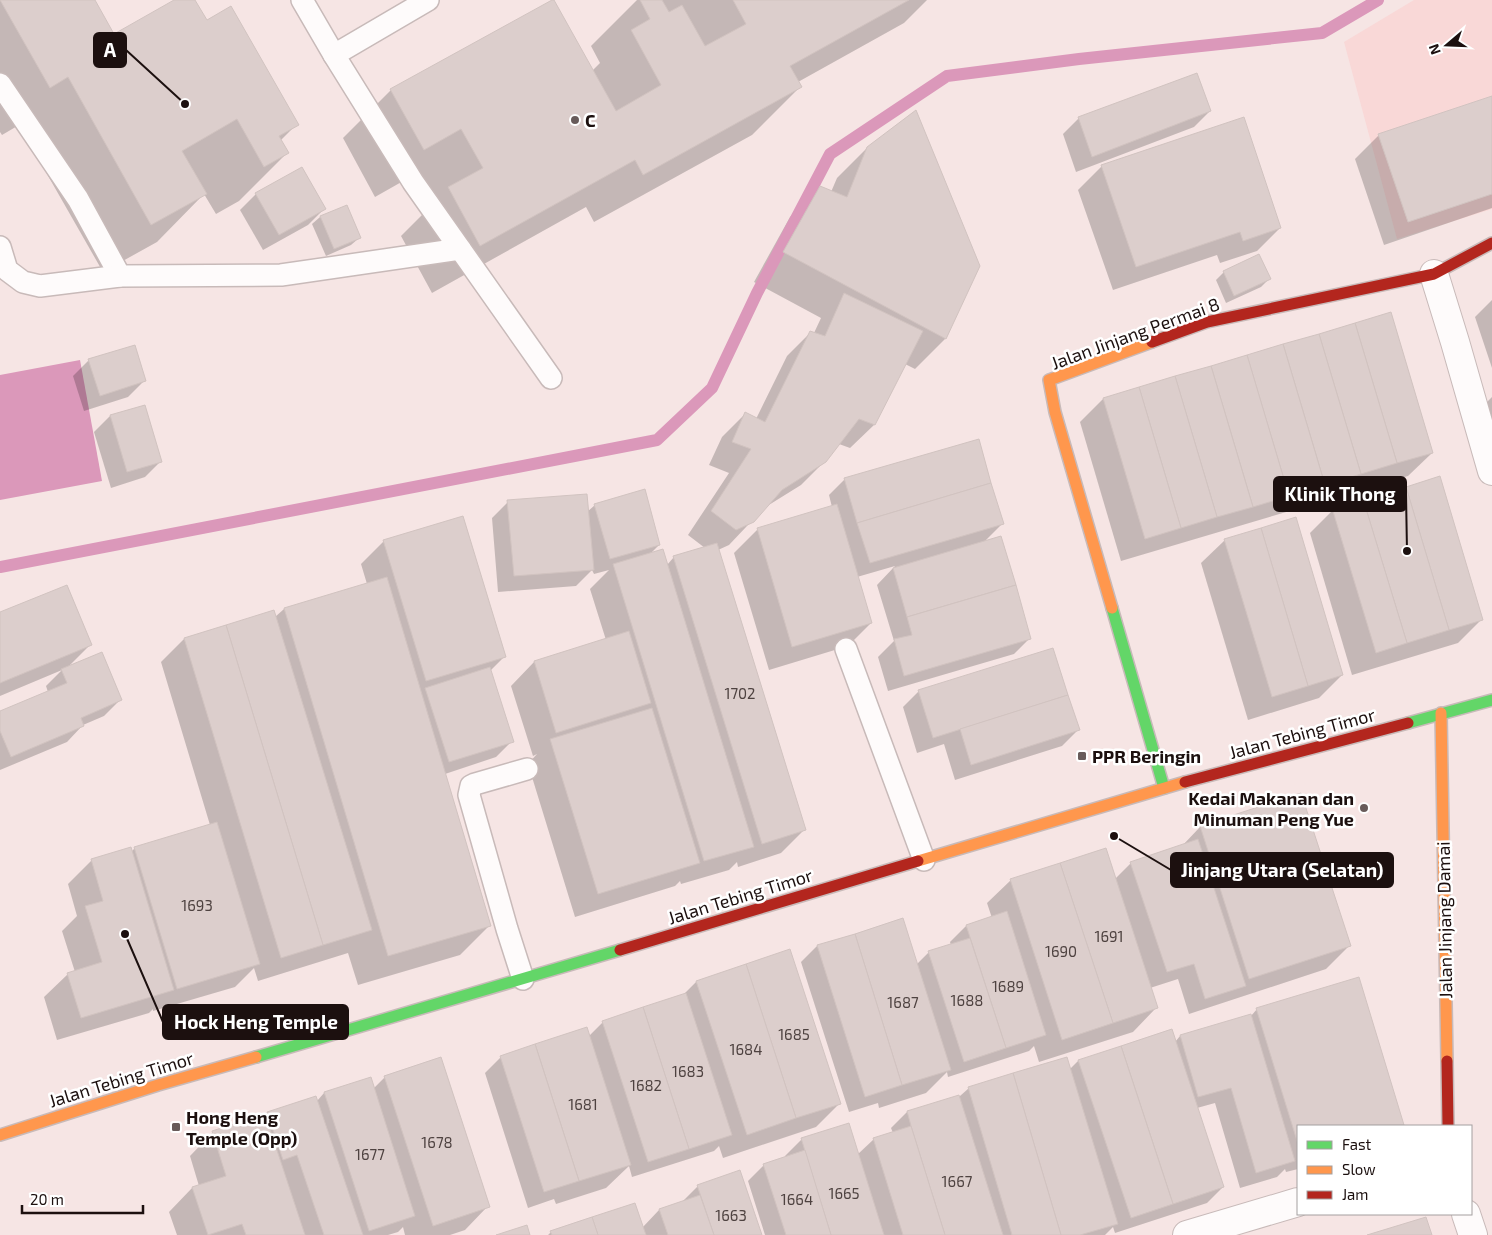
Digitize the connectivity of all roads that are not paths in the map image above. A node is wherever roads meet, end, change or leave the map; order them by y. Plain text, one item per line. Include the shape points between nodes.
1 (302, 0) edge
2 (428, 0) edge
3 (334, 55) junction
4 (0, 84) edge
5 (1492, 243) edge
6 (0, 246) edge
7 (460, 249) junction
8 (1434, 274) junction
9 (120, 276) junction
10 (551, 378) dead end
11 (1492, 471) edge
12 (846, 649) dead end
13 (1492, 700) edge
14 (1441, 713) junction
15 (527, 769) dead end
16 (1164, 788) junction
17 (924, 860) junction
18 (523, 979) junction
19 (1448, 1125) edge
20 (0, 1135) edge
21 (1297, 1202) edge
22 (1466, 1215) edge
23 (1187, 1235) edge
24 (1473, 1235) edge

1 - 3 lane
2 - 3 lane
3 - 7 lane via 413,182
4 - 9 lane via 78,199
5 - 8 street, Jalan Jinjang Permai 8
6 - 9 lane via 7,270 24,282 40,286
7 - 9 lane via 281,275
7 - 10 lane
8 - 11 street
8 - 16 street, Jalan Jinjang Permai 8 via 1207,322 1049,380 1055,412
12 - 17 lane
13 - 14 street, Jalan Tebing Timor
14 - 16 street, Jalan Tebing Timor
14 - 19 street, Jalan Jinjang Damai
15 - 18 lane via 475,784 471,786 469,795
16 - 17 street, Jalan Tebing Timor
17 - 18 street, Jalan Tebing Timor
18 - 20 street, Jalan Tebing Timor via 158,1085
21 - 23 street
22 - 24 street

